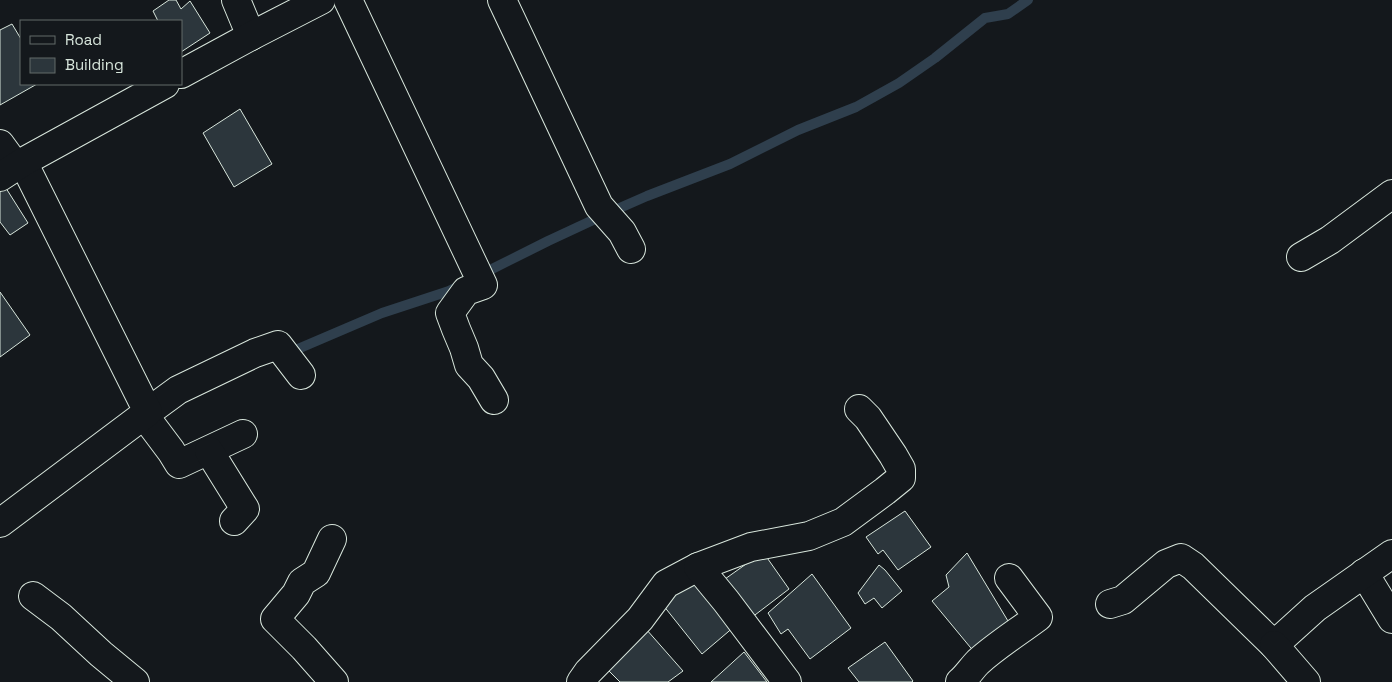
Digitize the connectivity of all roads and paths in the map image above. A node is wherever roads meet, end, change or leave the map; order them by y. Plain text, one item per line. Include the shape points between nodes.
1 (236, 0) edge
2 (320, 0) edge
3 (348, 0) edge
4 (502, 0) edge
5 (251, 36) junction
6 (182, 73) edge
7 (162, 85) edge
8 (0, 144) edge
9 (13, 168) edge
10 (1392, 194) edge
11 (631, 249) dead end
12 (1301, 257) dead end
13 (301, 375) dead end
14 (494, 400) dead end
15 (859, 408) dead end
16 (146, 414) junction
17 (242, 434) dead end
18 (208, 451) junction
19 (234, 521) dead end
20 (0, 522) edge
21 (332, 540) dead end
22 (1392, 554) edge
23 (698, 566) junction
24 (1364, 573) junction
25 (1009, 578) dead end
26 (33, 596) dead end
27 (1110, 604) dead end
28 (1392, 619) edge
29 (1274, 645) junction
30 (135, 682) edge
31 (334, 682) edge
32 (581, 682) edge
33 (787, 682) edge
34 (960, 682) edge
35 (1306, 682) edge

1 - 5 street
2 - 5 street
3 - 14 street via 494,286 466,291 450,313 470,365
4 - 11 street via 599,206 622,232
5 - 6 street
7 - 9 street
8 - 9 street
9 - 16 street
10 - 12 street via 1330,240
13 - 16 street via 278,345 178,390
15 - 23 street via 893,455 902,478 843,522 809,536 751,547
16 - 18 street via 179,464
16 - 20 street
17 - 18 street
18 - 19 street via 245,510
21 - 31 street via 316,572 302,582 275,619
22 - 24 street
23 - 32 street via 666,584 640,619
23 - 33 street
24 - 28 street
24 - 29 street via 1315,608
25 - 34 street via 1038,617 977,663
26 - 30 street
27 - 29 street via 1123,600 1166,564 1181,558
29 - 35 street

